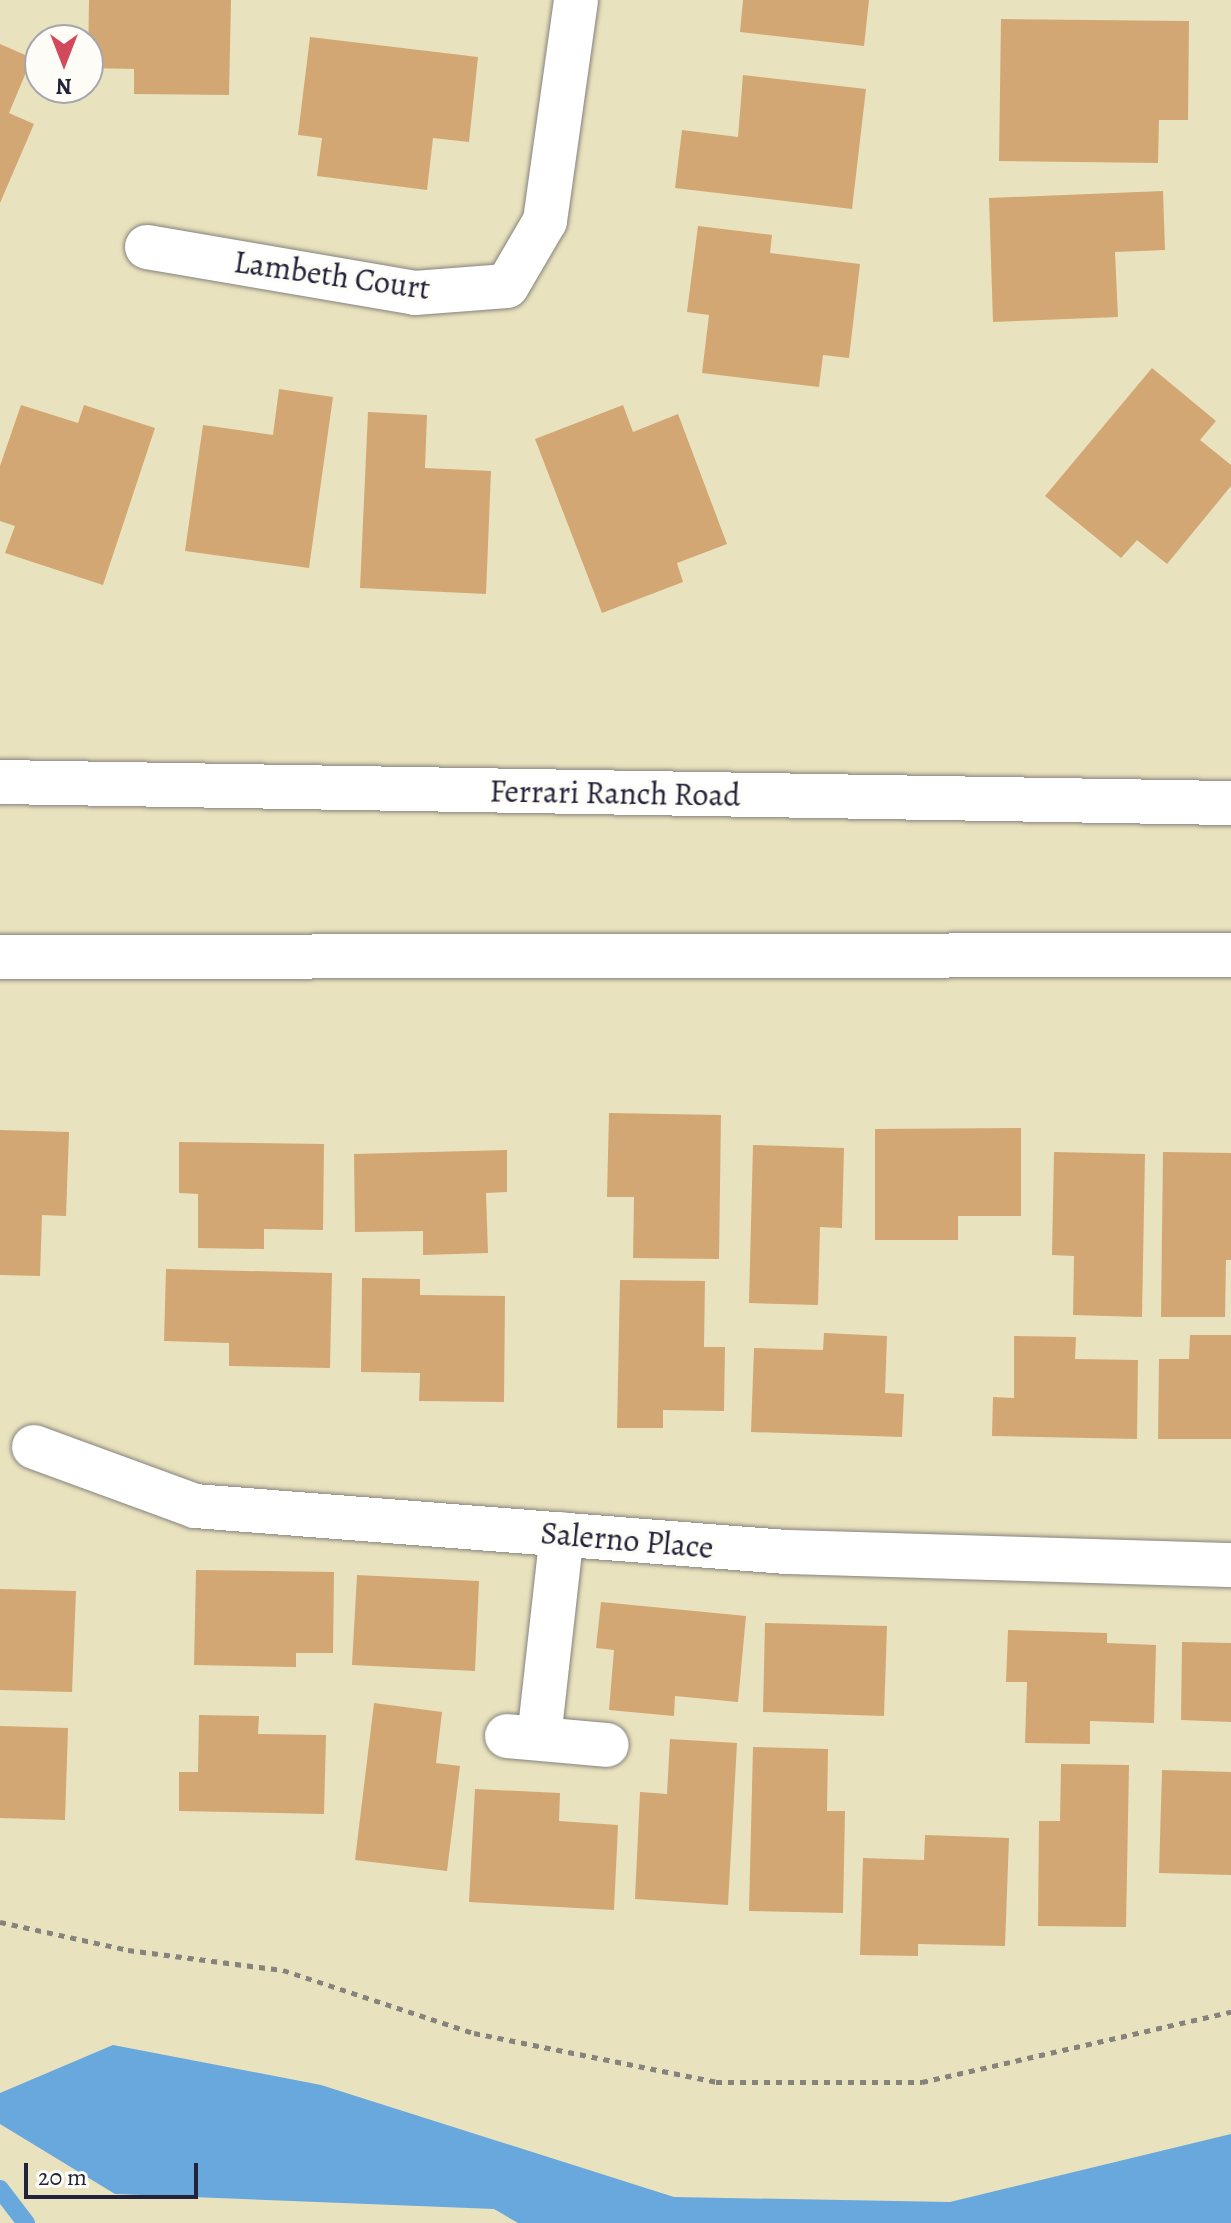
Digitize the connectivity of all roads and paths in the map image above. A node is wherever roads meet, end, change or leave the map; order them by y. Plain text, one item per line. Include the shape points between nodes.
1 (576, 0) edge
2 (147, 247) dead end
3 (0, 782) edge
4 (1231, 803) edge
5 (1231, 955) edge
6 (0, 957) edge
7 (34, 1447) dead end
8 (562, 1534) junction
9 (1231, 1565) edge
10 (607, 1745) dead end
11 (0, 1922) edge
12 (1231, 2012) edge

1 - 2 street, Lambeth Court via 545,221 507,286 415,293
3 - 4 street, Ferrari Ranch Road
5 - 6 street
7 - 8 street, Salerno Place via 195,1506
8 - 9 street, Salerno Place via 786,1552
8 - 10 street via 523,1737
11 - 12 path via 128,1950 283,1970 474,2033 716,2082 922,2082

